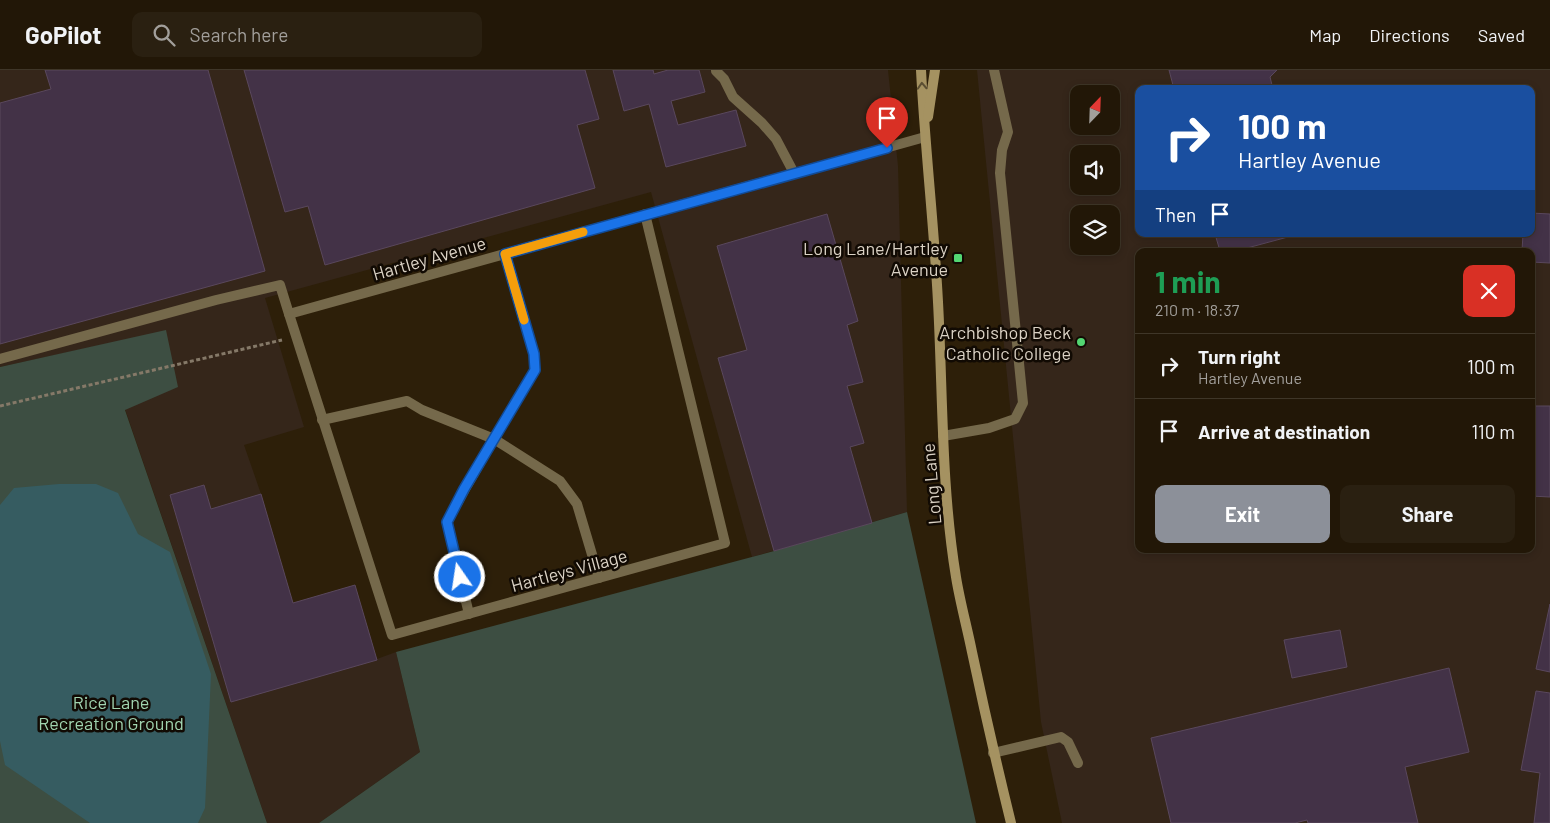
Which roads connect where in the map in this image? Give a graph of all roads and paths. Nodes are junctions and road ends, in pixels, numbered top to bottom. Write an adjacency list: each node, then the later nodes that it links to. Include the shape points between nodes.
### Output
1 (921, 70): 5 (main road, Long Lane, one-way to 1)
2 (935, 70): 5 (main road, Long Lane)
3 (994, 70): 14 (street, via 1008,132 1000,173 1023,403 1015,418 989,428)
4 (716, 71): 6 (street, via 733,96 776,139)
5 (925, 138): 6 (street, Hartley Avenue); 14 (main road, Long Lane, via 938,302)
6 (794, 173): 7 (street, Hartley Avenue)
7 (645, 214): 8 (street, Hartley Avenue); 16 (street, Hartleys Village, via 726,543)
8 (505, 254): 9 (street, Hartley Avenue); 15 (street, via 534,354 535,370)
9 (289, 314): 10 (street, Hartleys Village); 11 (street, Hartleys Village, via 280,285)
10 (295, 337): 12 (path); 13 (street, Hartleys Village)
11 (0, 359)
12 (0, 406)
13 (322, 420): 15 (street, via 407,400 422,410); 17 (street, Hartleys Village, via 392,636)
14 (943, 436): 18 (main road, Long Lane, via 956,576)
15 (494, 439): 16 (street, via 560,481 577,504); 17 (street, via 447,522)
16 (599, 578): 17 (street, Hartleys Village)
17 (469, 614)
18 (994, 753): 19 (street, via 1061,737 1068,742); 20 (main road, Long Lane)
19 (1078, 763)
20 (1012, 823)

